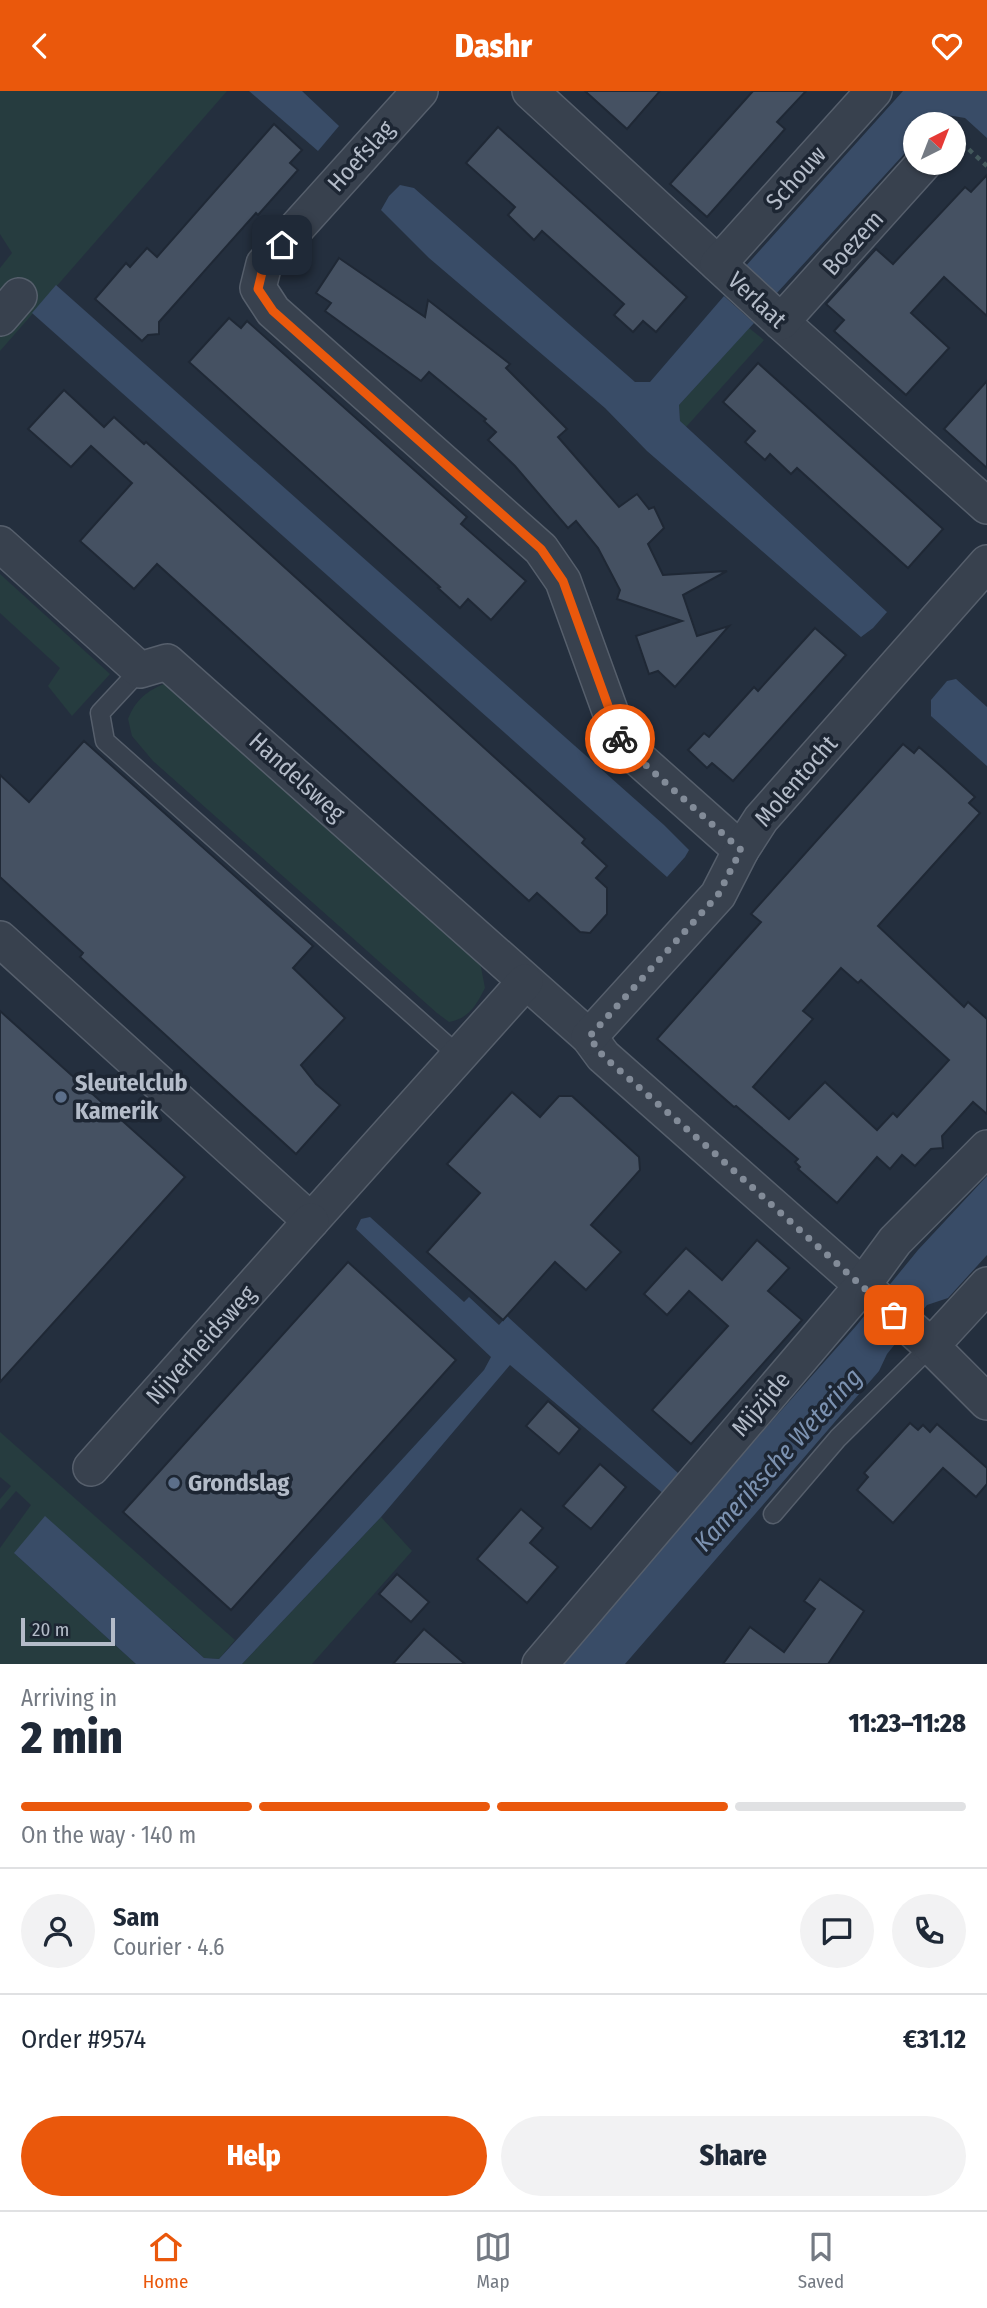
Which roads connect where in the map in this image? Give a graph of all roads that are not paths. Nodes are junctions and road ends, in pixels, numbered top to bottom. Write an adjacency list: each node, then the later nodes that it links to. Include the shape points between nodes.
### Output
1 (420, 91): 11 (street, Hoefslag, via 264,264 258,289 273,311 541,549 563,581 622,744)
2 (530, 91): 5 (street, Verlaat)
3 (874, 91): 5 (street, Schouw)
4 (913, 175): 6 (street, Boezem)
5 (718, 264): 6 (street, Verlaat)
6 (781, 322): 7 (street, Verlaat)
7 (987, 506)
8 (0, 544): 10 (street)
9 (987, 563): 11 (street, Molentocht, via 761,820)
10 (140, 670): 13 (street, Handelsweg, via 167,662); 15 (lane, via 100,713 104,741)
11 (741, 850): 14 (street, Molentocht, via 718,895)
12 (0, 939): 17 (street)
13 (526, 982): 14 (street, Handelsweg); 15 (street, Nijverheidsweg)
14 (589, 1037): 19 (street, via 603,1056)
15 (459, 1056): 17 (street, Nijverheidsweg)
16 (987, 1148): 19 (street, Mijzijde, via 895,1241)
17 (311, 1221): 22 (street, Nijverheidsweg)
18 (987, 1285): 20 (street)
19 (868, 1293): 20 (street); 24 (street, Mijzijde)
20 (921, 1339): 21 (street); 23 (lane)
21 (987, 1402)
22 (91, 1468)
23 (773, 1514)
24 (540, 1664)

